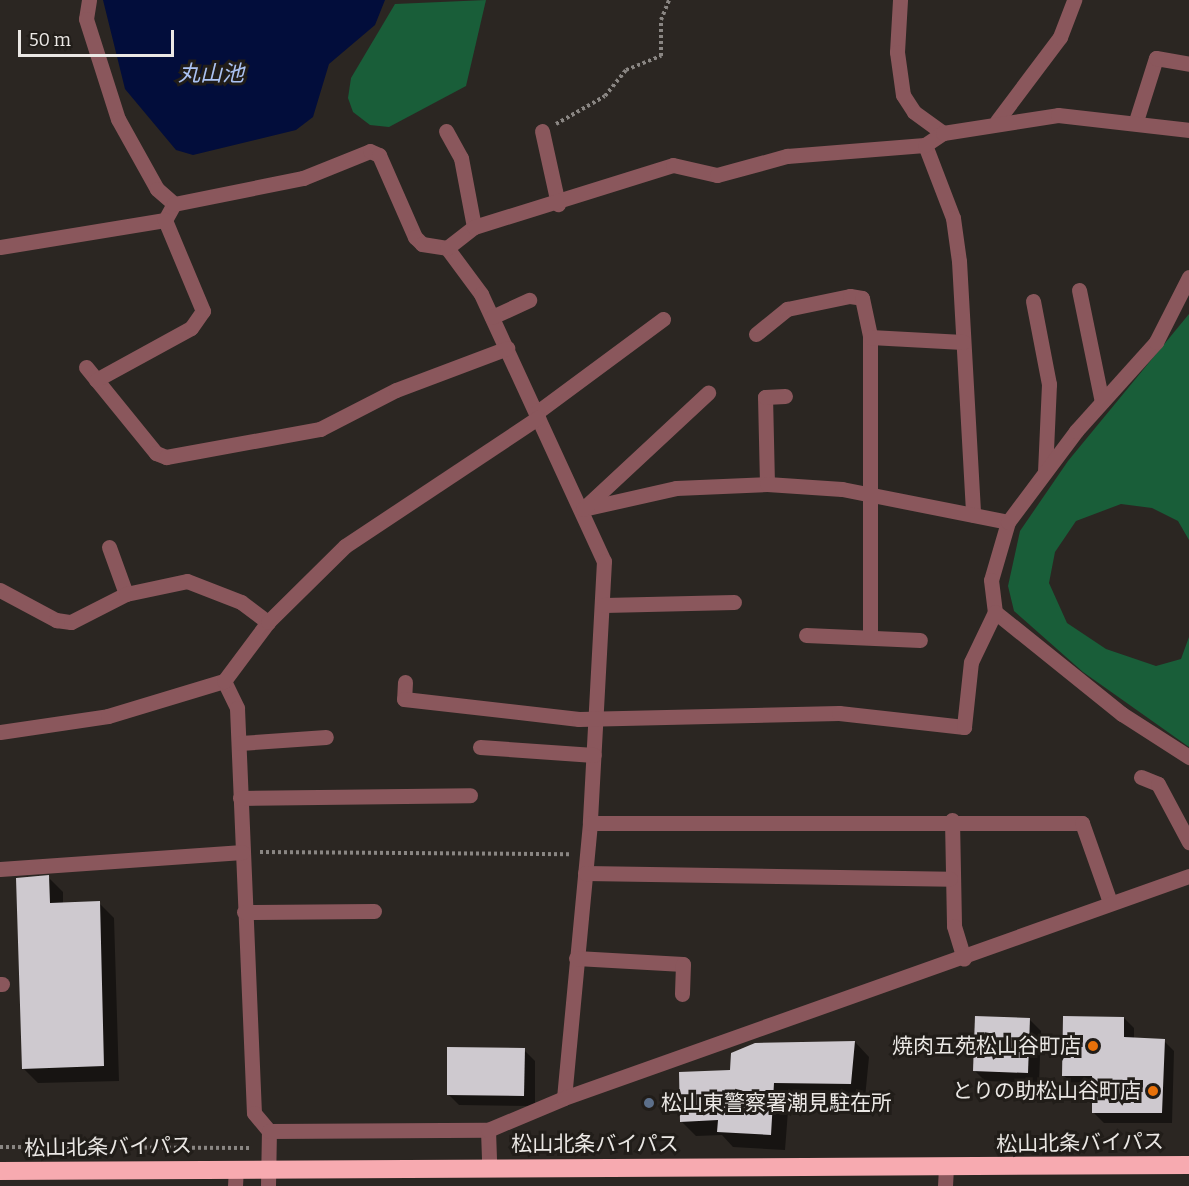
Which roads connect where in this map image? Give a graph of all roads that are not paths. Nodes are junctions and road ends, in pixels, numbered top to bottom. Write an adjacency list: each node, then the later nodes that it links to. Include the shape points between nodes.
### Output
1 (89, 0): 12 (street, via 86,18 118,119 157,189)
2 (900, 0): 10 (street, via 897,73 903,95 914,112)
3 (1074, 0): 5 (street, via 1060,37)
4 (1189, 64): 6 (street, via 1156,58)
5 (997, 121): 6 (street, via 1021,123 1058,115); 10 (street)
6 (1136, 121): 7 (street)
7 (1189, 130)
8 (446, 131): 15 (street, via 460,158)
9 (542, 131): 13 (street)
10 (943, 132): 11 (street)
11 (925, 145): 13 (street, via 787,156 717,175 673,165 634,173); 26 (street, via 952,218)
12 (174, 204): 14 (street); 17 (street, via 303,178 370,151 379,154 415,237 422,244)
13 (558, 204): 15 (street)
14 (165, 220): 16 (street); 29 (street, via 203,311 191,328)
15 (474, 227): 17 (street)
16 (0, 247)
17 (447, 248): 22 (street)
18 (1189, 277): 32 (street, via 1156,342)
19 (1079, 290): 32 (street)
20 (529, 300): 22 (street)
21 (1033, 302): 34 (street, via 1049,384)
22 (492, 317): 27 (street)
23 (663, 319): 33 (street)
24 (756, 334): 25 (street, via 788,309 850,296 862,298)
25 (870, 337): 26 (street); 36 (street)
26 (963, 342): 38 (street)
27 (507, 348): 29 (street, via 396,390 320,429 166,457 156,453); 33 (street)
28 (86, 367): 29 (street)
29 (96, 380)
30 (708, 393): 37 (street)
31 (785, 396): 35 (street, via 765,397)
32 (1102, 402): 34 (street)
33 (537, 415): 37 (street); 46 (street, via 345,546)
34 (1045, 472): 39 (street)
35 (767, 484): 36 (street); 37 (street, via 676,488)
36 (872, 496): 38 (street); 48 (street)
37 (583, 508): 44 (street, via 604,561)
38 (973, 515): 39 (street)
39 (1008, 522): 45 (street, via 991,580)
40 (109, 548): 42 (street)
41 (0, 590): 42 (street, via 56,620 71,622)
42 (126, 594): 46 (street, via 187,581 241,602)
43 (734, 602): 44 (street)
44 (604, 605): 52 (street)
45 (995, 612): 52 (street, via 970,662 964,728 839,713); 58 (street, via 1122,714)
46 (268, 622): 50 (street)
47 (806, 636): 48 (street)
48 (870, 637): 49 (street)
49 (920, 640)
50 (224, 681): 53 (street, via 108,716); 55 (street, via 237,708)
51 (405, 682): 52 (street, via 404,699 482,700)
52 (596, 718): 57 (street)
53 (0, 732)
54 (326, 737): 55 (street)
55 (240, 744): 61 (street)
56 (480, 747): 57 (street)
57 (594, 755): 63 (street)
58 (1189, 757)
59 (1141, 777): 64 (street, via 1158,784)
60 (470, 795): 61 (street)
61 (240, 798): 65 (street)
62 (952, 820): 63 (street); 69 (street); 70 (street, via 1082,823)
63 (590, 824): 67 (street)
64 (1189, 842)
65 (242, 852): 66 (street); 72 (street)
66 (0, 869)
67 (585, 873): 69 (street); 73 (street)
68 (1189, 876): 70 (street)
69 (950, 879): 74 (street, via 954,926)
70 (1110, 902): 74 (street)
71 (374, 911): 72 (street)
72 (244, 912): 78 (street, via 254,1113)
73 (576, 958): 75 (street, via 683,964); 76 (street)
74 (964, 958): 76 (street)
75 (682, 994)
76 (564, 1098): 77 (street)
77 (488, 1130): 78 (street); 81 (street)
78 (269, 1131): 80 (street)
79 (1189, 1165): 82 (highway, 松山北条バイパス)
80 (268, 1167): 81 (highway, 松山北条バイパス); 84 (highway, 松山北条バイパス); 85 (street)
81 (489, 1167): 82 (highway, 松山北条バイパス)
82 (946, 1167): 86 (street)
83 (0, 1171): 84 (highway, 松山北条バイパス)
84 (236, 1177)
85 (268, 1186)
86 (945, 1186)

